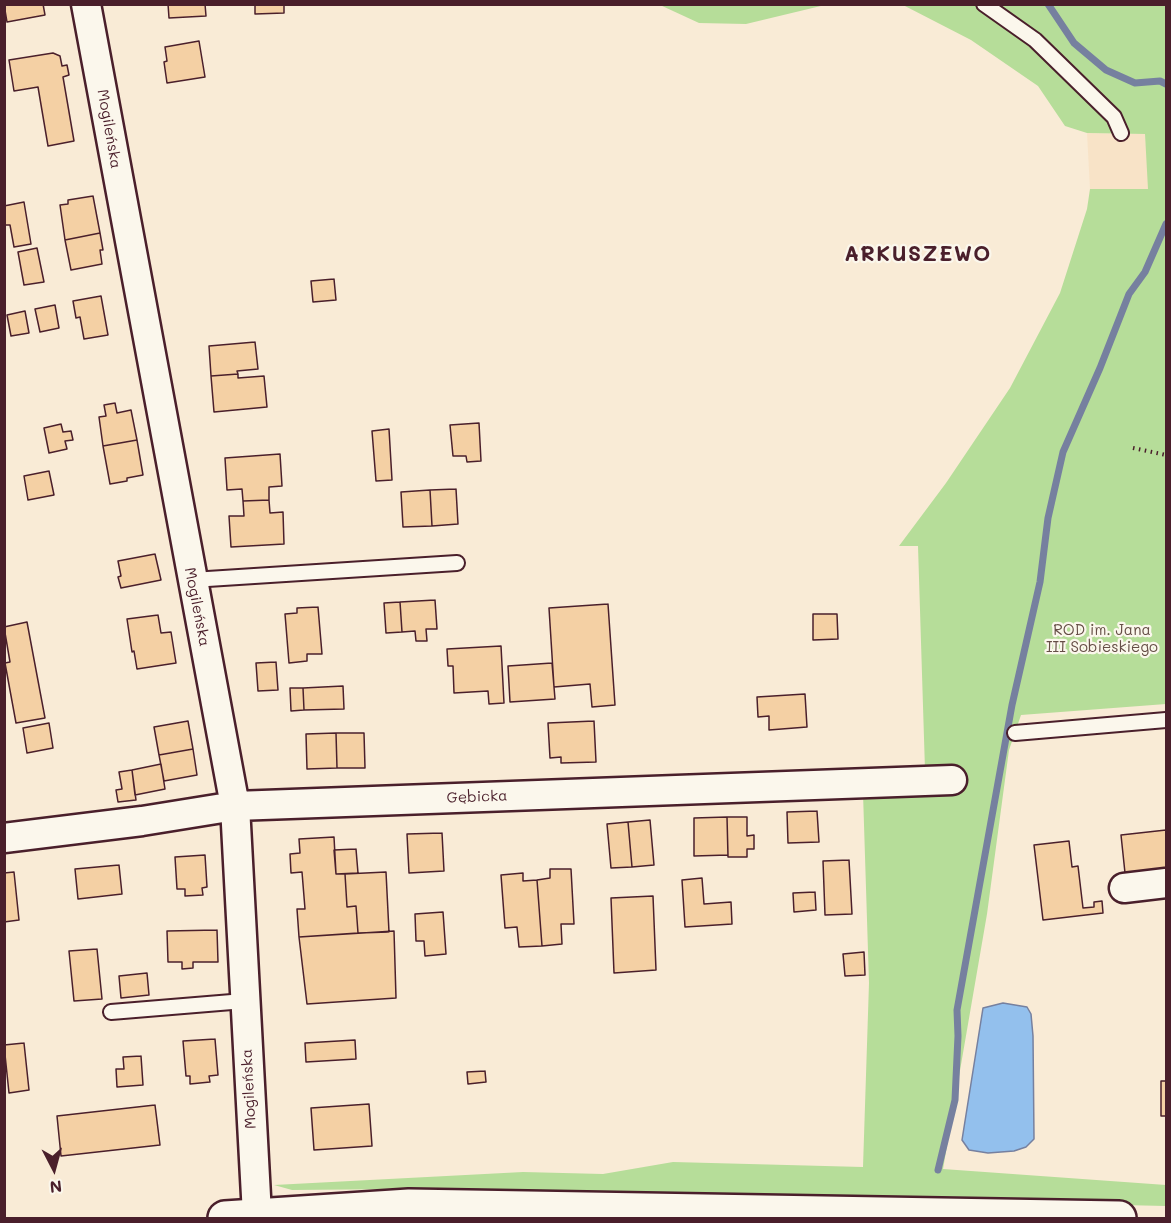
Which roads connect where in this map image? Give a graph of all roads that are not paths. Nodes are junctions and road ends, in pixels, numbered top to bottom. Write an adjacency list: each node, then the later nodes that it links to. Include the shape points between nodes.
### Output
1 (86, 4): 5 (street, Mogileńska)
2 (984, 4): 3 (lane, via 1035,40 1114,117)
3 (1121, 133)
4 (458, 563): 5 (lane)
5 (192, 580): 9 (street, Mogileńska)
6 (1167, 720): 7 (lane)
7 (1015, 733)
8 (952, 780): 9 (street, Gębicka)
9 (235, 806): 10 (street, Gębicka); 13 (street, Mogileńska)
10 (4, 838)
11 (1167, 883): 12 (street)
12 (1124, 888)
13 (244, 1000): 14 (lane); 15 (street, Mogileńska)
14 (111, 1012)
15 (241, 1217): 16 (street, via 410,1206)
16 (1094, 1218): 17 (street)
17 (1119, 1218)

